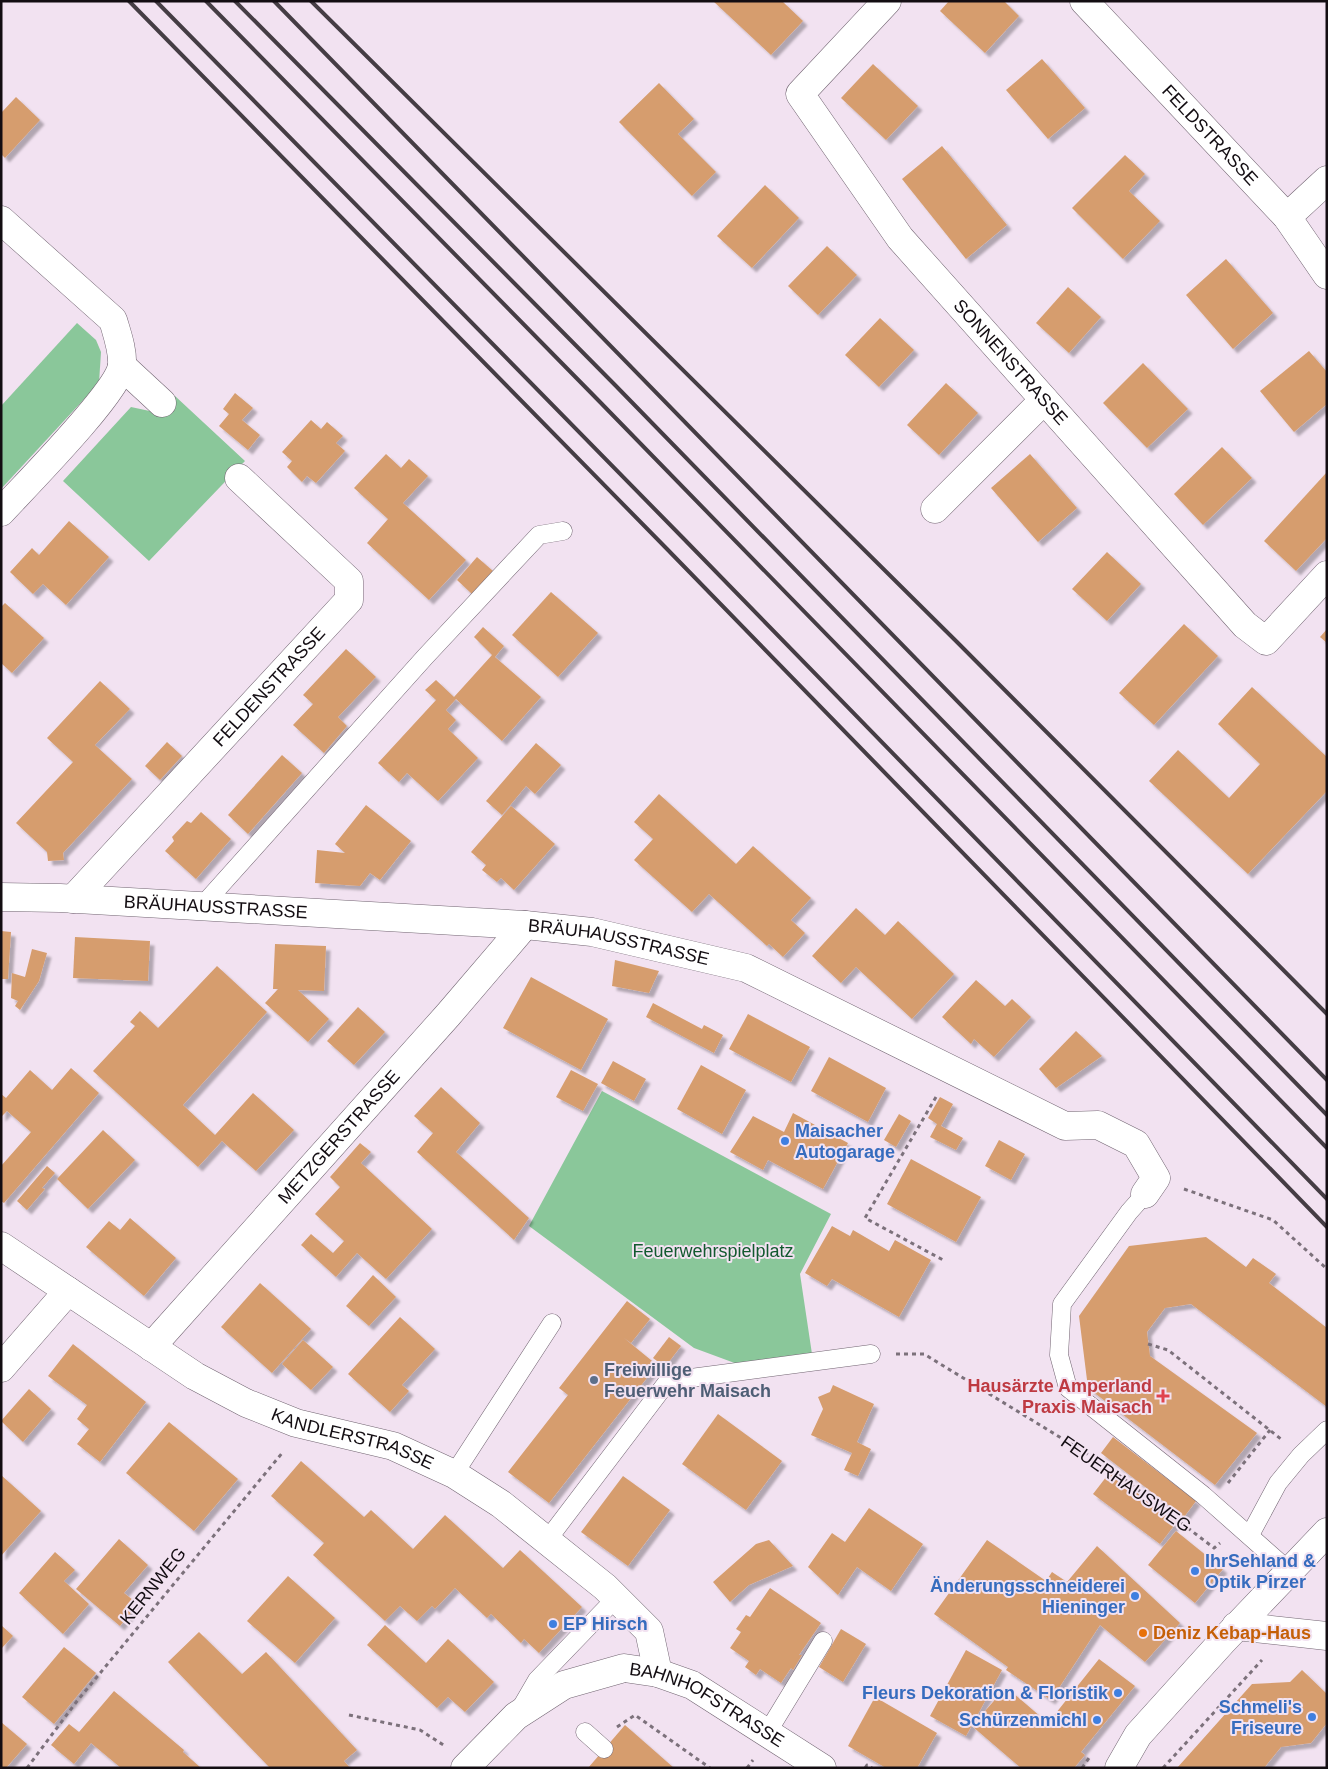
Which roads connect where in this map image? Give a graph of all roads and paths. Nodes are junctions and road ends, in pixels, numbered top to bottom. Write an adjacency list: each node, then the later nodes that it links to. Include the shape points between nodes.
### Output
1 (887, 1): 8 (street, SONNENSTRASSE, via 800,94 900,238)
2 (1084, 1): 4 (street, FELDSTRASSE)
3 (1327, 180): 4 (street)
4 (1287, 217): 6 (street, FELDSTRASSE)
5 (1, 220): 7 (street, via 113,320 120,342)
6 (1327, 275)
7 (122, 366): 9 (street); 12 (street, via 109,393)
8 (1044, 400): 11 (street); 14 (street, SONNENSTRASSE, via 1245,625 1266,641)
9 (162, 403)
10 (239, 478): 16 (street, FELDENSTRASSE, via 349,581 349,600)
11 (935, 508)
12 (1, 512)
13 (563, 531): 17 (lane, via 539,535)
14 (1327, 575)
15 (1, 897): 16 (street, BRÄUHAUSSTRASSE)
16 (73, 899): 17 (street, BRÄUHAUSSTRASSE)
17 (202, 906): 18 (street, BRÄUHAUSSTRASSE)
18 (525, 925): 19 (street, BRÄUHAUSSTRASSE, via 592,932 746,968); 27 (street, METZGERSTRASSE)
19 (952, 1071): 20 (street, BRÄUHAUSSTRASSE, via 1065,1126 1098,1125 1136,1144); 22 (path, via 865,1218)
20 (1151, 1186): 23 (path, via 1273,1220); 37 (lane, via 1128,1212 1062,1304 1059,1355 1068,1388)
21 (1, 1246): 24 (street, KANDLERSTRASSE)
22 (945, 1261)
23 (1327, 1270)
24 (68, 1291): 27 (street, KANDLERSTRASSE); 29 (street)
25 (552, 1323): 34 (lane)
26 (1148, 1344): 31 (path, via 1168,1350)
27 (151, 1347): 30 (street, KANDLERSTRASSE, via 195,1376 246,1403)
28 (871, 1354): 38 (lane, via 668,1380); 39 (path, FEUERHAUSWEG, via 924,1354 1106,1466 1214,1548 1221,1542)
29 (1, 1368)
30 (304, 1425): 34 (street, KANDLERSTRASSE, via 393,1446); 54 (path, KERNWEG, via 77,1701)
31 (1270, 1430): 33 (path); 35 (path)
32 (1327, 1430): 33 (lane)
33 (1301, 1455): 37 (lane, via 1278,1483)
34 (454, 1474): 38 (street, KANDLERSTRASSE)
35 (1227, 1484)
36 (1327, 1532): 40 (street)
37 (1250, 1535): 40 (lane)
38 (548, 1539): 41 (street, KANDLERSTRASSE)
39 (1227, 1548)
40 (1289, 1571): 42 (street)
41 (616, 1598): 46 (street, KANDLERSTRASSE, via 649,1630); 48 (lane, via 537,1680)
42 (1236, 1626): 43 (street); 60 (street, via 1138,1735)
43 (1268, 1628): 44 (street); 61 (path, via 1263,1658)
44 (1327, 1636)
45 (823, 1642): 50 (lane)
46 (658, 1673): 48 (street, BAHNHOFSTRASSE, via 624,1668 564,1685); 50 (street, BAHNHOFSTRASSE, via 692,1686)
47 (349, 1715): 53 (path, via 420,1730)
48 (516, 1716): 53 (street, BAHNHOFSTRASSE)
49 (585, 1732): 51 (lane)
50 (766, 1732): 57 (street, BAHNHOFSTRASSE)
51 (602, 1747): 55 (path, via 621,1722 635,1715)
52 (752, 1762): 56 (path)
53 (467, 1765)
54 (27, 1768)
55 (710, 1768)
56 (748, 1768)
57 (822, 1768)
58 (865, 1768): 59 (path, via 867,1765)
59 (872, 1768)
60 (1119, 1768)
61 (1163, 1768)

